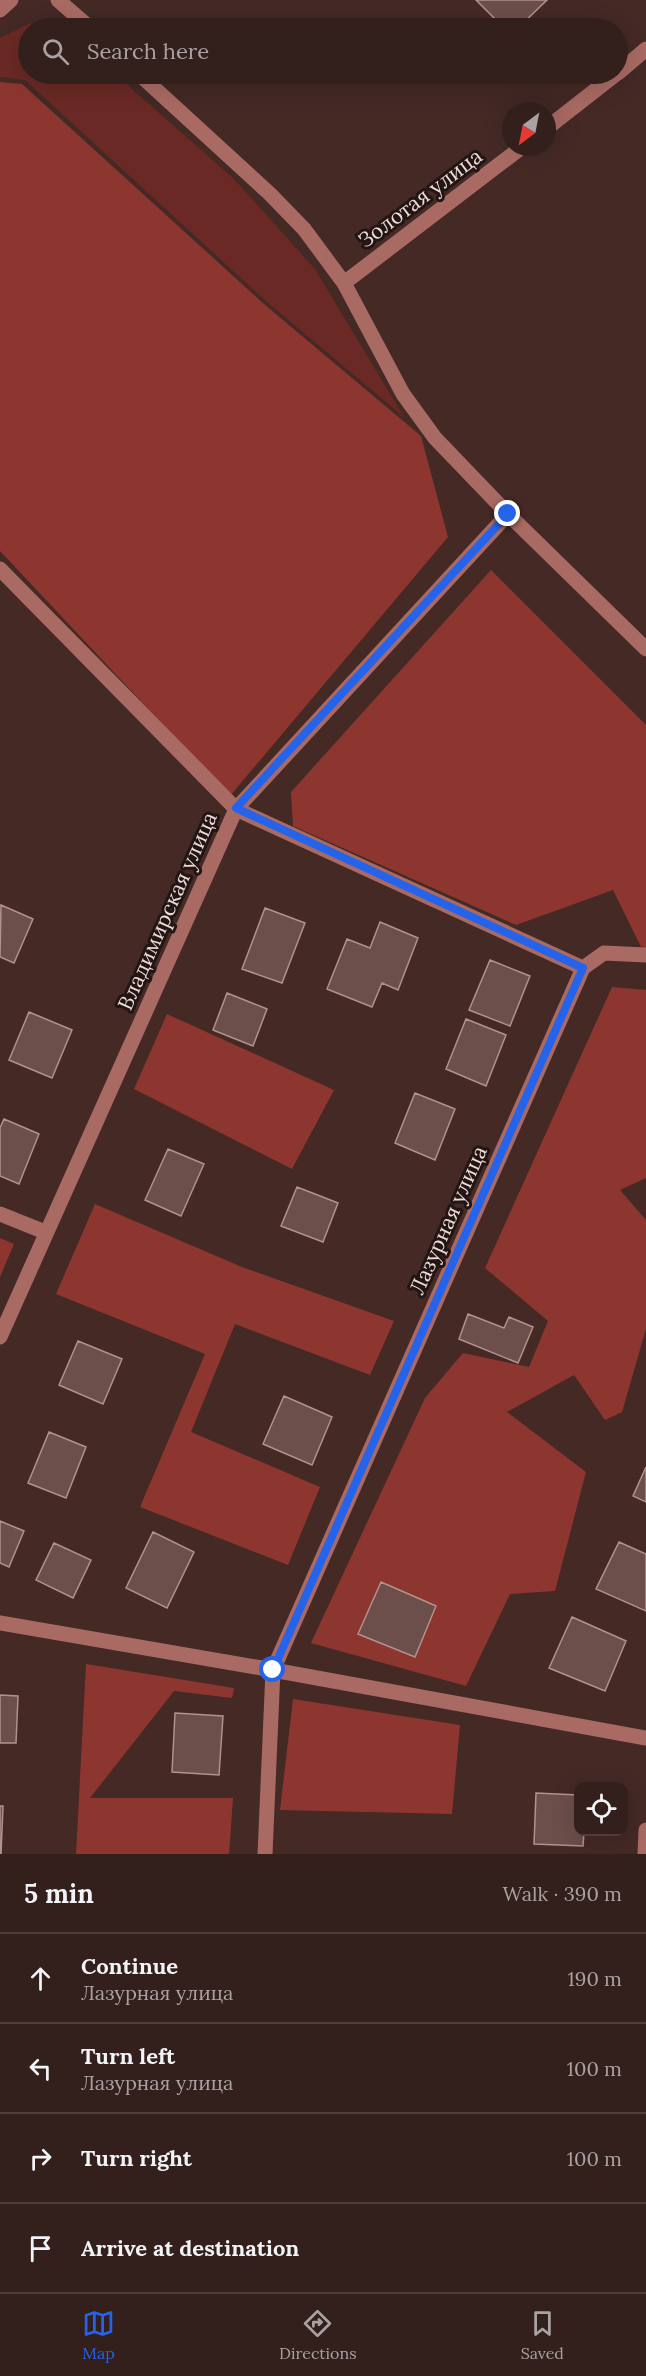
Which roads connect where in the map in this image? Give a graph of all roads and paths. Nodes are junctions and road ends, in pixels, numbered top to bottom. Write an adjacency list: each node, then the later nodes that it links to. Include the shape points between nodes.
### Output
1 (11, 0): 3 (street)
2 (58, 0): 4 (street)
3 (0, 10)
4 (79, 18)
5 (646, 49): 6 (street)
6 (628, 64)
7 (150, 84): 11 (street, via 270,194 304,229)
8 (603, 84): 9 (street)
9 (556, 121)
10 (510, 156): 11 (street, Золотая улица)
11 (344, 283): 12 (street, via 403,394 435,438)
12 (508, 514): 14 (street); 15 (street)
13 (0, 568): 15 (street, Владимирская улица)
14 (646, 649)
15 (236, 808): 17 (street); 19 (street, Владимирская улица)
16 (646, 955): 17 (street, via 604,953)
17 (583, 968): 22 (street, Лазурная улица)
18 (0, 1214): 19 (street)
19 (45, 1232): 20 (street, Владимирская улица)
20 (0, 1337)
21 (0, 1623): 22 (street)
22 (273, 1670): 23 (street); 25 (street, Лазурная улица)
23 (646, 1738)
24 (646, 1830): 26 (street)
25 (265, 1854)
26 (645, 1854)

